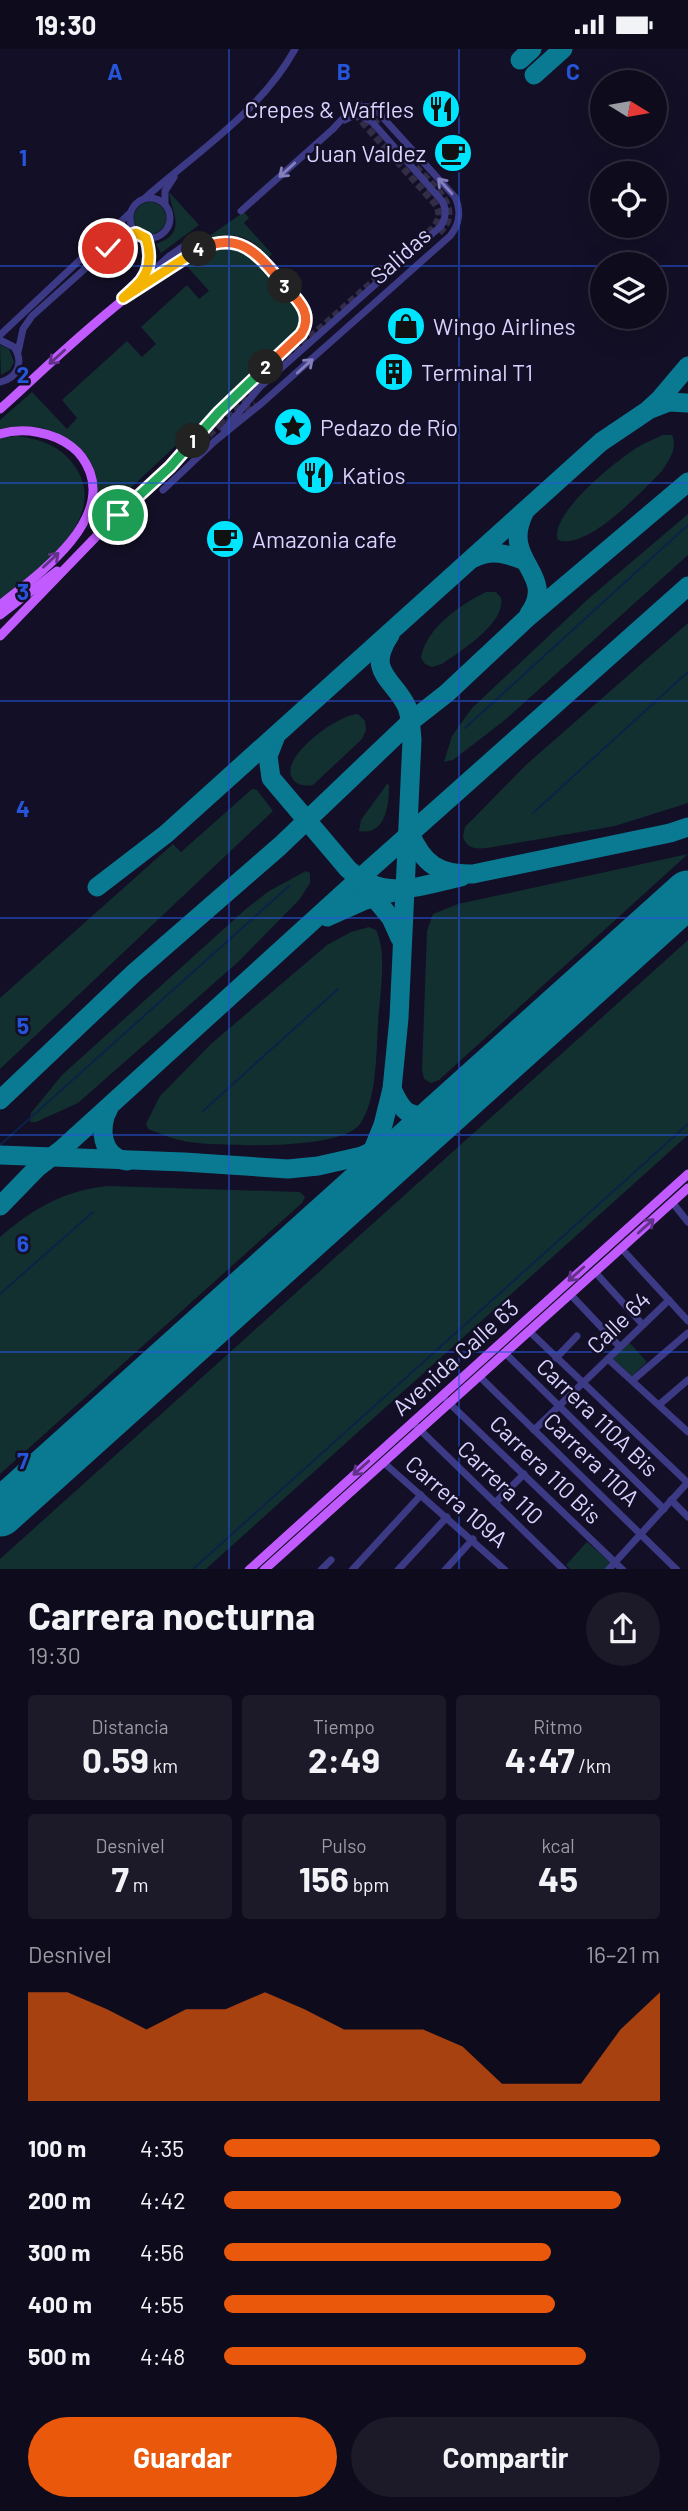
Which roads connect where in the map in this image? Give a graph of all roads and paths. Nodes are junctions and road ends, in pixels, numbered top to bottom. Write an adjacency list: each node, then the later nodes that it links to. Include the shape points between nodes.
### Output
1 (295, 49): 3 (street, via 264,93)
2 (333, 129): 6 (street, Salidas, one-way to 6); 18 (street, Salidas, bridge, via 354,116 370,121 442,201 445,219 260,387); 18 (street, Salidas, one-way to 2, bridge, via 457,226 455,197 376,110 356,108)
3 (178, 171): 4 (street); 5 (street, via 167,186)
4 (145, 198): 5 (street); 7 (street)
5 (165, 204): 9 (street, via 168,228 158,237)
6 (241, 211)
7 (130, 213): 8 (street); 13 (street)
8 (136, 233): 9 (street); 14 (street, via 115,242 32,316 23,328)
9 (146, 238): 11 (street, via 150,256)
10 (187, 244): 11 (street)
11 (144, 279): 12 (street)
12 (123, 298): 16 (main road, one-way to 16); 20 (main road, via 199,249 233,242 250,249 271,270 304,309 306,324 170,467)
13 (0, 337): 14 (street)
14 (18, 352): 15 (street, via 16,373)
15 (2, 382)
16 (0, 409)
17 (0, 434): 21 (main road, one-way to 17, via 72,541 88,518 94,494 84,459 70,446 41,433)
18 (215, 441): 19 (street, Salidas)
19 (163, 490)
20 (78, 555): 22 (main road); 23 (main road)
21 (0, 605)
22 (0, 615)
23 (0, 636)
24 (688, 1174): 45 (main road, Avenida Calle 63, one-way to 45)
25 (688, 1188): 26 (main road, Avenida Calle 63)
26 (672, 1202): 27 (street); 28 (main road, Avenida Calle 63, one-way to 26)
27 (688, 1223)
28 (621, 1248): 29 (main road, Avenida Calle 63); 31 (street)
29 (595, 1272): 30 (main road, Avenida Calle 63); 33 (street)
30 (570, 1294): 34 (main road, Avenida Calle 63); 37 (street)
31 (669, 1300): 32 (street); 33 (street, Calle 64)
32 (688, 1321)
33 (643, 1325): 37 (street, Calle 64)
34 (529, 1331): 38 (main road, Avenida Calle 63); 39 (street)
35 (688, 1333): 42 (street)
36 (577, 1336): 39 (street)
37 (620, 1347): 40 (street, Calle 64)
38 (505, 1353): 41 (main road, Avenida Calle 63); 48 (street, Carrera 110A Bis)
39 (556, 1358): 44 (street)
40 (608, 1359): 42 (street); 44 (street, Calle 64)
41 (479, 1376): 46 (main road, Avenida Calle 63); 51 (street, Carrera 110A)
42 (633, 1380): 47 (street)
43 (688, 1380): 47 (street)
44 (584, 1382): 48 (street, Calle 64); 55 (street)
45 (442, 1395): 46 (street, Carrera 110 Bis); 49 (main road, Avenida Calle 63)
46 (449, 1403): 50 (main road, Avenida Calle 63); 54 (street, Carrera 110 Bis)
47 (660, 1404): 52 (street)
48 (559, 1406): 51 (street, Calle 64); 59 (street, Carrera 110A Bis)
49 (412, 1422): 50 (street, Carrera 110); 67 (main road, Avenida Calle 63, one-way to 67)
50 (419, 1430): 53 (main road, Avenida Calle 63); 58 (street, Carrera 110)
51 (534, 1430): 62 (street, Carrera 110A)
52 (688, 1432)
53 (383, 1462): 56 (street, Carrera 109A); 68 (main road, Avenida Calle 63)
54 (524, 1474): 58 (street); 65 (street, Carrera 110 Bis)
55 (688, 1483): 57 (street)
56 (421, 1495): 60 (street, Carrera 109A); 70 (street)
57 (671, 1500): 59 (street); 61 (street)
58 (495, 1503): 73 (street, Carrera 110)
59 (664, 1509): 62 (street)
60 (447, 1517): 63 (street, Carrera 109A); 71 (street)
61 (688, 1517)
62 (640, 1534): 65 (street); 76 (street, Carrera 110A)
63 (473, 1539): 66 (street, Carrera 109A); 72 (street)
64 (331, 1560): 69 (street)
65 (615, 1561): 74 (street); 75 (street, Carrera 110 Bis)
66 (499, 1567)
67 (250, 1569)
68 (265, 1569)
69 (322, 1569)
70 (353, 1569)
71 (399, 1569)
72 (446, 1569)
73 (563, 1569)
74 (608, 1569)
75 (622, 1569)
76 (676, 1569)

